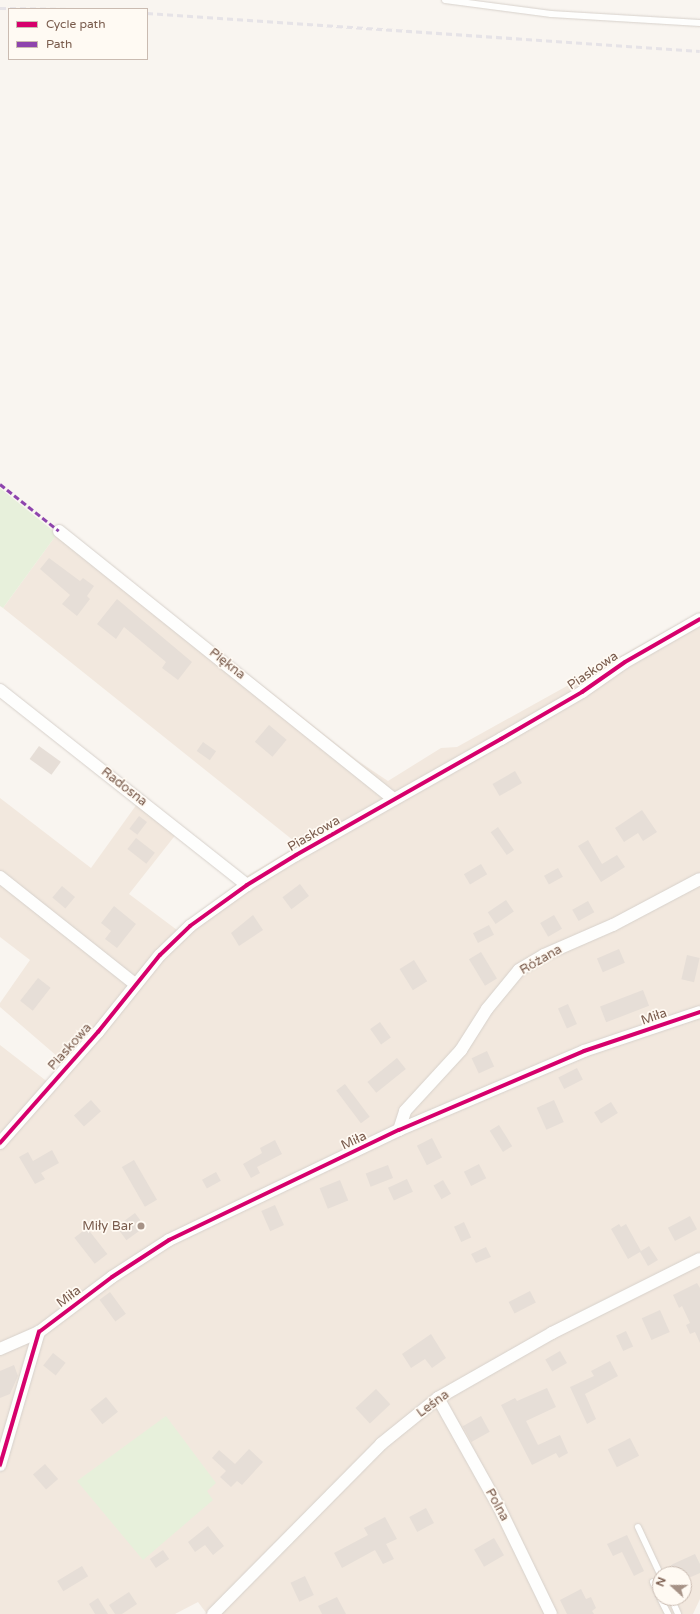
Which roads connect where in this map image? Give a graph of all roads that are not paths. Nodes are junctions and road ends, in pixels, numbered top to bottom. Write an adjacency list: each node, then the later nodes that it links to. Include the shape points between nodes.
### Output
1 (446, 0): 2 (lane, via 551,14)
2 (700, 23)
3 (59, 531): 6 (street, Piękna)
4 (700, 619): 6 (street, Piaskowa, via 625,662 575,696)
5 (0, 690): 9 (street, Radosna)
6 (394, 799): 9 (street, Piaskowa)
7 (0, 877): 10 (street)
8 (700, 880): 12 (street, Różana, via 613,925 544,955 519,970 487,1009 461,1050 405,1111)
9 (247, 885): 10 (street, Piaskowa, via 190,926)
10 (135, 984): 13 (street, Piaskowa, via 98,1032)
11 (700, 1012): 12 (street, Miła, via 584,1052)
12 (399, 1130): 15 (street, Miła, via 169,1240 112,1277)
13 (0, 1143)
14 (700, 1259): 17 (street, Leśna, via 552,1333)
15 (39, 1332): 16 (street, Miła); 18 (street)
16 (0, 1348)
17 (438, 1398): 21 (street, Leśna, via 381,1444); 22 (street, Polna, via 499,1507)
18 (0, 1465)
19 (638, 1527): 20 (lane)
20 (656, 1566)
21 (213, 1614)
22 (551, 1614)

